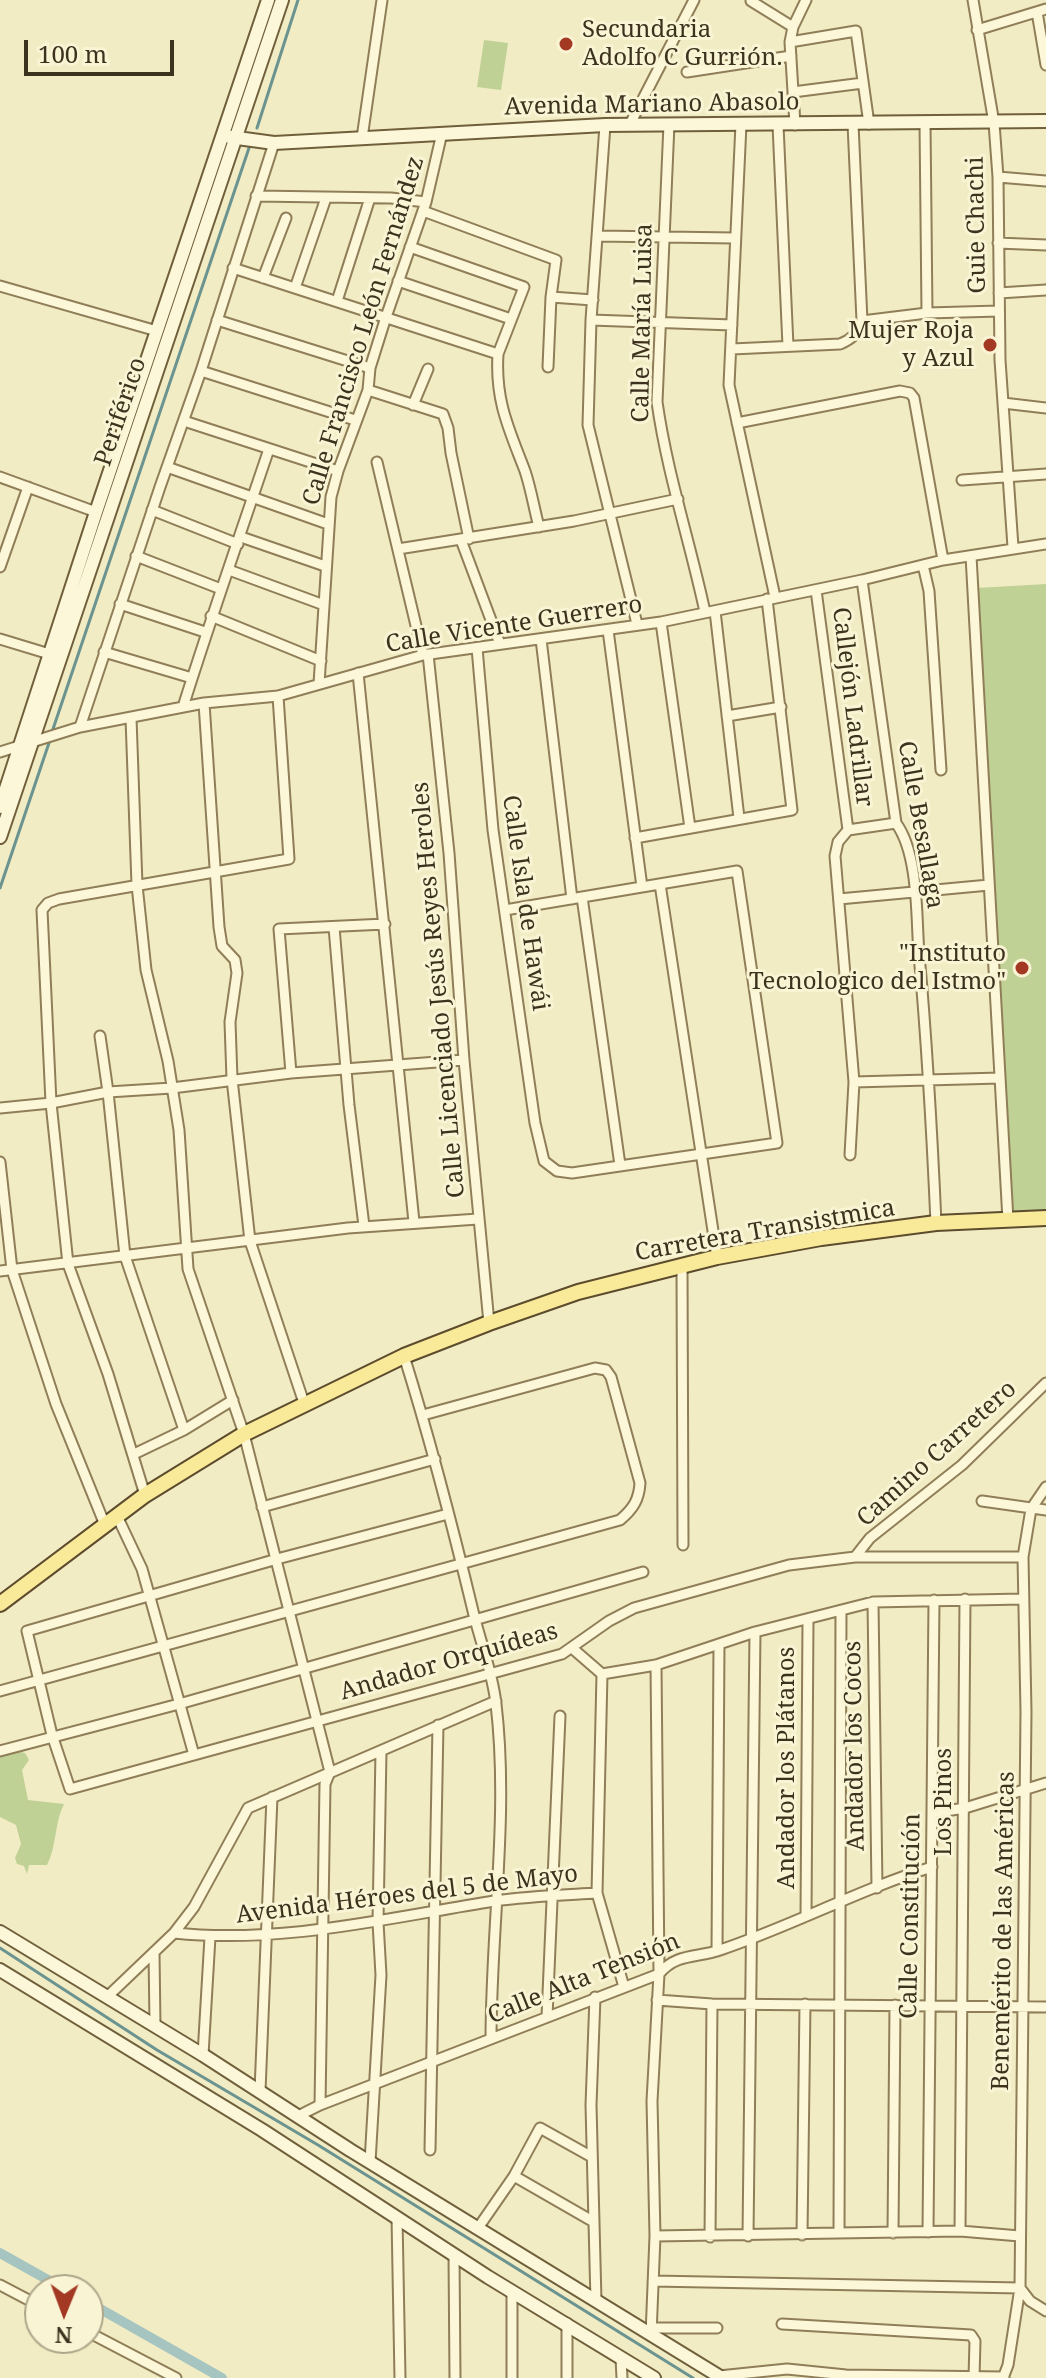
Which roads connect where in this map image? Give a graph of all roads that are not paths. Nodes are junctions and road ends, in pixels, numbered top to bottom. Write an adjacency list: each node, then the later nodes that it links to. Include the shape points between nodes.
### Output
1 (268, 0): 29 (street, Periférico)
2 (282, 0): 29 (street, Periférico)
3 (382, 0): 30 (street)
4 (694, 0): 20 (street)
5 (806, 0): 9 (street)
6 (973, 0): 10 (street, Guie Chachi)
7 (751, 1): 9 (street)
8 (1042, 10): 10 (street); 13 (street)
9 (793, 27): 11 (street)
10 (977, 30): 19 (street, Guie Chachi)
11 (790, 42): 12 (street); 15 (street, via 856,31)
12 (791, 56): 14 (street); 16 (street)
13 (1046, 65)
14 (687, 72)
15 (863, 83): 16 (street); 24 (street)
16 (793, 92): 27 (street)
17 (1046, 121): 19 (street, Avenida Mariano Abasolo)
18 (925, 123): 19 (street, Avenida Mariano Abasolo); 24 (street, Avenida Mariano Abasolo); 56 (street)
19 (994, 123): 32 (street, Guie Chachi)
20 (630, 124): 21 (street, Avenida Mariano Abasolo); 25 (street, Avenida Mariano Abasolo)
21 (669, 124): 22 (street, Avenida Mariano Abasolo); 40 (street, Calle María Luisa)
22 (741, 124): 26 (street, Avenida Mariano Abasolo); 41 (street)
23 (853, 124): 24 (street, Avenida Mariano Abasolo); 27 (street, Avenida Mariano Abasolo); 62 (street)
24 (869, 124)
25 (605, 125): 28 (street, Avenida Mariano Abasolo); 39 (street)
26 (778, 125): 27 (street, Avenida Mariano Abasolo); 65 (street)
27 (795, 125)
28 (442, 133): 30 (street, Avenida Mariano Abasolo); 37 (street, Calle Francisco León Fernández)
29 (234, 137): 31 (street, Avenida Mariano Abasolo); 64 (street, Periférico); 124 (street, Periférico)
30 (362, 138): 31 (street, Avenida Mariano Abasolo)
31 (274, 143): 34 (street)
32 (998, 177): 33 (street); 42 (street, Guie Chachi)
33 (1046, 181)
34 (256, 196): 35 (street); 45 (street)
35 (326, 198): 36 (street); 49 (street)
36 (370, 198): 37 (street); 54 (street)
37 (424, 207): 44 (street, Calle Francisco León Fernández); 52 (street, via 556,260)
38 (286, 218): 46 (street)
39 (598, 236): 40 (street); 53 (street)
40 (663, 238): 41 (street); 61 (street, Calle María Luisa)
41 (734, 238): 63 (street)
42 (998, 243): 43 (street); 51 (street, Guie Chachi)
43 (1046, 245)
44 (410, 247): 47 (street, Calle Francisco León Fernández); 58 (street, via 524,287)
45 (233, 268): 46 (street); 59 (street)
46 (263, 278): 49 (street)
47 (398, 281): 57 (street, Calle Francisco León Fernández); 58 (street)
48 (0, 286): 64 (street)
49 (295, 288): 54 (street)
50 (1046, 290): 51 (street)
51 (999, 293): 55 (street, Guie Chachi)
52 (551, 297): 53 (street); 68 (street)
53 (593, 300): 60 (street)
54 (337, 301): 57 (street)
55 (999, 311): 56 (street); 73 (street, Guie Chachi)
56 (927, 313): 62 (street)
57 (386, 317): 67 (street); 69 (street, Calle Francisco León Fernández)
58 (511, 319): 67 (street)
59 (217, 320): 69 (street); 71 (street)
60 (591, 320): 61 (street); 92 (street, via 588,425)
61 (661, 321): 63 (street); 89 (street, Calle María Luisa, via 657,402)
62 (862, 321): 65 (street, via 852,339 840,344)
63 (732, 325): 66 (street)
64 (157, 331): 91 (street, Periférico)
65 (788, 346): 66 (street)
66 (732, 349): 78 (street, via 729,385)
67 (498, 354): 94 (street, via 501,405)
68 (548, 367)
69 (370, 368): 72 (street, Calle Francisco León Fernández)
70 (428, 369): 74 (street)
71 (201, 371): 76 (street); 77 (street)
72 (368, 390): 74 (street); 76 (street, Calle Francisco León Fernández)
73 (1003, 403): 75 (street); 85 (street, Guie Chachi)
74 (413, 405): 95 (street, via 443,414)
75 (1046, 408)
76 (355, 420): 82 (street, Calle Francisco León Fernández)
77 (184, 421): 79 (street); 81 (street)
78 (737, 423): 102 (street, via 910,393); 110 (street)
79 (269, 449): 82 (street); 88 (street)
80 (377, 462): 99 (street, Calle Licenciado Jesús Reyes Heroles)
81 (167, 467): 88 (street); 90 (street)
82 (338, 471): 93 (street, Calle Francisco León Fernández)
83 (1046, 474): 85 (street)
84 (0, 477): 87 (street)
85 (1008, 477): 86 (street); 98 (street, Guie Chachi)
86 (962, 480)
87 (28, 487): 91 (street); 105 (street)
88 (253, 496): 93 (street); 96 (street)
89 (678, 499): 92 (street); 113 (street, Calle María Luisa)
90 (152, 510): 96 (street); 100 (street)
91 (96, 512): 124 (street, Periférico)
92 (609, 514): 94 (street); 116 (street)
93 (328, 524): 104 (street, Calle Francisco León Fernández)
94 (539, 527): 95 (street)
95 (465, 539): 99 (street); 121 (street)
96 (240, 540): 104 (street); 106 (street)
97 (1046, 544): 98 (street)
98 (1013, 547): 101 (street)
99 (398, 549): 125 (street, Calle Licenciado Jesús Reyes Heroles)
100 (136, 556): 108 (street); 111 (street)
101 (971, 556): 102 (street); 150 (street)
102 (943, 560): 103 (street)
103 (923, 565): 107 (street); 139 (street)
104 (325, 566): 112 (street, Calle Francisco León Fernández)
105 (0, 567)
106 (229, 570): 108 (street); 112 (street)
107 (862, 580): 109 (street); 142 (street, Calle Besallaga)
108 (221, 589): 114 (street)
109 (816, 590): 110 (street); 144 (street, Callejón Ladrillar)
110 (771, 598): 113 (street, Calle Vicente Guerrero); 133 (street)
111 (120, 604): 118 (street); 123 (street)
112 (324, 605): 126 (street, Calle Francisco León Fernández)
113 (710, 612): 115 (street, Calle Vicente Guerrero); 134 (street, Calle María Luisa)
114 (211, 616): 118 (street); 126 (street)
115 (661, 622): 116 (street, Calle Vicente Guerrero); 143 (street)
116 (637, 624): 117 (street, Calle Vicente Guerrero)
117 (608, 630): 120 (street, Calle Vicente Guerrero); 146 (street)
118 (205, 632): 128 (street)
119 (0, 639): 124 (street)
120 (541, 639): 121 (street, Calle Vicente Guerrero); 153 (street)
121 (500, 644): 122 (street, Calle Vicente Guerrero)
122 (477, 648): 125 (street, Calle Vicente Guerrero); 155 (street, Calle Isla de Hawái)
123 (104, 652): 128 (street); 136 (street)
124 (54, 655): 137 (street, Periférico)
125 (426, 655): 127 (street, Calle Vicente Guerrero); 159 (street, Calle Licenciado Jesús Reyes Heroles, via 449,853)
126 (321, 661): 129 (street, Calle Francisco León Fernández)
127 (358, 673): 129 (street, Calle Vicente Guerrero); 156 (street)
128 (192, 678): 132 (street)
129 (319, 684): 130 (street, Calle Vicente Guerrero)
130 (278, 696): 131 (street, Calle Vicente Guerrero); 147 (street, via 289,859)
131 (204, 703): 132 (street, Calle Vicente Guerrero); 147 (street)
132 (183, 707): 135 (street, Calle Vicente Guerrero)
133 (781, 707): 134 (street); 141 (street, via 792,810)
134 (727, 716): 141 (street, Calle María Luisa)
135 (131, 718): 136 (street, Calle Vicente Guerrero); 149 (street)
136 (80, 727): 137 (street, Calle Vicente Guerrero)
137 (26, 744): 138 (street, Calle Vicente Guerrero); 140 (street, Periférico); 145 (street, Periférico)
138 (0, 752)
139 (941, 770)
140 (0, 807)
141 (739, 818): 143 (street)
142 (896, 823): 144 (street); 152 (street, Calle Besallaga, via 910,855)
143 (690, 828): 146 (street)
144 (848, 830): 154 (street, via 835,856)
145 (0, 837)
146 (635, 838): 151 (street)
147 (216, 869): 149 (street); 164 (street, via 222,946 235,960 237,973 230,1022)
148 (660, 884): 151 (street); 171 (street); 171 (street, via 737,871 777,1143)
149 (137, 885): 167 (street, via 146,970); 169 (street, via 59,899 42,910)
150 (989, 885): 152 (street); 163 (street)
151 (642, 887): 153 (street)
152 (914, 892): 154 (street); 165 (street, Calle Besallaga)
153 (577, 898): 155 (street); 174 (street)
154 (839, 899): 166 (street)
155 (505, 910): 174 (street, Calle Isla de Hawái, via 544,1161 557,1171 572,1173)
156 (385, 924): 157 (street); 160 (street)
157 (334, 927): 161 (street); 162 (street, via 279,929)
158 (100, 1036): 168 (street)
159 (464, 1060): 160 (street); 176 (street, Calle Licenciado Jesús Reyes Heroles)
160 (399, 1064): 161 (street); 178 (street)
161 (347, 1069): 162 (street); 180 (street)
162 (291, 1073): 164 (street)
163 (1000, 1078): 165 (street); 177 (street)
164 (232, 1079): 167 (street); 181 (street)
165 (930, 1081): 166 (street); 179 (street, Calle Besallaga)
166 (854, 1082): 172 (street)
167 (172, 1088): 168 (street); 182 (street)
168 (108, 1092): 169 (street); 183 (street)
169 (51, 1103): 170 (street); 185 (street)
170 (0, 1108)
171 (700, 1154): 174 (street); 184 (street)
172 (850, 1155)
173 (0, 1162): 187 (street)
174 (620, 1165)
175 (1046, 1218): 177 (main road, Carretera Transistmica)
176 (478, 1219): 178 (street); 189 (street, Calle Licenciado Jesús Reyes Heroles)
177 (1008, 1220): 179 (main road, Carretera Transistmica)
178 (414, 1222): 180 (street)
179 (936, 1223): 184 (main road, Carretera Transistmica)
180 (364, 1226): 181 (street)
181 (250, 1241): 182 (street); 193 (street)
182 (186, 1249): 183 (street); 192 (street, via 188,1269)
183 (125, 1256): 185 (street); 195 (street)
184 (717, 1257): 186 (main road, Carretera Transistmica)
185 (68, 1264): 187 (street); 197 (street)
186 (682, 1264): 189 (main road, Carretera Transistmica); 207 (street)
187 (12, 1270): 188 (street); 206 (street, via 56,1404)
188 (0, 1271)
189 (489, 1323): 190 (main road, Carretera Transistmica)
190 (404, 1356): 193 (main road, Carretera Transistmica); 194 (street)
191 (1046, 1383): 208 (street, Camino Carretero, via 962,1465 870,1538)
192 (233, 1400): 195 (street); 196 (street)
193 (304, 1403): 196 (main road, Carretera Transistmica)
194 (423, 1415): 198 (street); 211 (street, via 595,1368 606,1370 640,1483 639,1497 620,1520)
195 (184, 1430): 197 (street)
196 (244, 1434): 200 (main road, Carretera Transistmica); 202 (street)
197 (134, 1454): 200 (street)
198 (435, 1459): 202 (street); 205 (street)
199 (1046, 1487): 203 (street, Benemérito de las Américas)
200 (145, 1495): 206 (main road, Carretera Transistmica)
201 (982, 1501): 203 (street)
202 (262, 1507): 210 (street)
203 (1031, 1509): 204 (street); 209 (street, Benemérito de las Américas)
204 (1046, 1510)
205 (448, 1514): 210 (street); 211 (street)
206 (111, 1520): 213 (street, via 142,1569); 218 (main road, Carretera Transistmica)
207 (683, 1545)
208 (855, 1557): 209 (street, Andador Orquídeas); 226 (street, Andador Orquídeas, via 789,1565 634,1608)
209 (1023, 1557): 215 (street, Benemérito de las Américas)
210 (277, 1559): 213 (street); 220 (street)
211 (462, 1563): 220 (street); 221 (street)
212 (643, 1572): 221 (street)
213 (149, 1595): 225 (street); 231 (street, via 27,1631)
214 (965, 1599): 215 (street); 216 (street); 246 (street, Los Pinos)
215 (1023, 1599): 244 (street, Benemérito de las Américas)
216 (934, 1600): 217 (street); 247 (street, Calle Constitución)
217 (873, 1602): 219 (street); 249 (street, Andador los Cocos)
218 (0, 1604)
219 (841, 1611): 222 (street); 253 (street)
220 (291, 1612): 225 (street); 228 (street)
221 (475, 1620): 228 (street); 229 (street)
222 (808, 1620): 223 (street); 255 (street, Andador los Plátanos)
223 (755, 1632): 224 (street); 262 (street)
224 (719, 1644): 227 (street); 263 (street)
225 (163, 1647): 231 (street); 234 (street)
226 (572, 1648): 229 (street, Andador Orquídeas); 230 (street)
227 (656, 1665): 230 (street); 266 (street)
228 (305, 1667): 234 (street); 236 (street)
229 (489, 1673): 233 (street); 236 (street, Andador Orquídeas)
230 (602, 1674): 250 (street)
231 (38, 1681): 232 (street); 238 (street)
232 (0, 1691)
233 (496, 1701): 237 (street); 252 (street, via 501,1760)
234 (179, 1704): 238 (street); 241 (street)
235 (560, 1716): 251 (street)
236 (319, 1721): 241 (street, Andador Orquídeas); 242 (street)
237 (438, 1725): 240 (street); 254 (street)
238 (52, 1735): 239 (street); 241 (street, Andador Orquídeas, via 70,1789)
239 (0, 1751)
240 (381, 1751): 242 (street); 256 (street)
241 (194, 1755)
242 (330, 1772): 245 (street); 257 (street, via 325,1784)
243 (1046, 1783): 244 (street)
244 (1025, 1789): 246 (street); 278 (street, Benemérito de las Américas)
245 (272, 1797): 259 (street, via 248,1808); 261 (street)
246 (965, 1808): 247 (street); 277 (street, Los Pinos)
247 (932, 1813): 248 (street, Calle Constitución)
248 (932, 1867): 249 (street, Calle Alta Tensión); 276 (street, Calle Constitución)
249 (877, 1888): 253 (street, Calle Alta Tensión)
250 (597, 1893): 251 (street, Avenida Héroes del 5 de Mayo); 267 (street)
251 (552, 1896): 252 (street, Avenida Héroes del 5 de Mayo); 280 (street)
252 (496, 1901): 254 (street, Avenida Héroes del 5 de Mayo); 282 (street)
253 (840, 1903): 255 (street, Calle Alta Tensión); 274 (street)
254 (435, 1913): 256 (street, Avenida Héroes del 5 de Mayo); 284 (street)
255 (806, 1916): 262 (street, Calle Alta Tensión)
256 (378, 1922): 257 (street, Avenida Héroes del 5 de Mayo); 285 (street, via 381,1975)
257 (321, 1930): 261 (street, Avenida Héroes del 5 de Mayo); 287 (street)
258 (0, 1932): 268 (street)
259 (174, 1933): 260 (street, Avenida Héroes del 5 de Mayo); 264 (street)
260 (210, 1937): 261 (street, Avenida Héroes del 5 de Mayo); 283 (street)
261 (264, 1937): 286 (street)
262 (753, 1937): 263 (street, Calle Alta Tensión); 272 (street)
263 (717, 1951): 266 (street, Calle Alta Tensión, via 678,1958)
264 (154, 1952): 268 (street); 281 (street)
265 (0, 1970): 293 (street)
266 (659, 1974): 267 (street, Calle Alta Tensión); 270 (street)
267 (624, 1987): 269 (street, Calle Alta Tensión)
268 (107, 1997): 281 (street)
269 (595, 1997): 280 (street, Calle Alta Tensión); 290 (street)
270 (657, 2000): 271 (street); 301 (street, via 652,2101)
271 (712, 2004): 272 (street); 304 (street)
272 (751, 2004): 273 (street); 302 (street)
273 (805, 2004): 274 (street); 300 (street)
274 (840, 2004): 275 (street); 298 (street)
275 (895, 2005): 276 (street); 299 (street)
276 (931, 2005): 277 (street); 297 (street, Calle Constitución)
277 (963, 2005): 278 (street); 296 (street, Los Pinos)
278 (1024, 2007): 279 (street); 303 (street, Benemérito de las Américas)
279 (1046, 2007)
280 (547, 2017): 282 (street, Calle Alta Tensión)
281 (155, 2025): 283 (street)
282 (491, 2039): 284 (street, Calle Alta Tensión)
283 (203, 2055): 286 (street)
284 (433, 2062): 285 (street, Calle Alta Tensión); 289 (street)
285 (374, 2085): 287 (street, Calle Alta Tensión); 291 (street)
286 (260, 2091): 288 (street)
287 (320, 2105): 288 (street, Calle Alta Tensión)
288 (298, 2116): 291 (street)
289 (430, 2150)
290 (592, 2157): 292 (street, via 540,2128); 294 (street)
291 (370, 2162): 295 (street)
292 (514, 2176): 294 (street); 295 (street)
293 (397, 2217): 305 (street); 324 (street)
294 (594, 2222): 312 (street)
295 (478, 2228): 312 (street)
296 (960, 2231): 297 (street); 303 (street)
297 (928, 2232): 299 (street)
298 (839, 2233): 299 (street); 300 (street)
299 (893, 2233)
300 (802, 2235): 302 (street)
301 (655, 2236): 304 (street); 306 (street)
302 (748, 2236): 304 (street)
303 (1020, 2236): 308 (street, Benemérito de las Américas)
304 (710, 2237)
305 (454, 2254): 309 (street); 325 (street)
306 (653, 2281): 308 (street); 318 (street)
307 (0, 2285): 310 (street)
308 (1020, 2288): 313 (street); 330 (street, Benemérito de las Américas)
309 (512, 2292): 315 (street); 326 (street)
310 (24, 2298)
311 (1046, 2298): 313 (street)
312 (596, 2301): 318 (street)
313 (1030, 2301): 314 (street)
314 (1046, 2311)
315 (567, 2323): 320 (street); 327 (street)
316 (782, 2324): 322 (street, via 971,2335)
317 (717, 2328): 318 (street)
318 (651, 2331): 321 (street)
319 (104, 2340): 323 (street)
320 (621, 2358): 328 (street); 329 (street)
321 (720, 2377): 322 (street, via 787,2369)
322 (974, 2377): 330 (street)
323 (176, 2378)
324 (400, 2378)
325 (455, 2378)
326 (512, 2378)
327 (567, 2378)
328 (622, 2378)
329 (654, 2378)
330 (1004, 2378)

